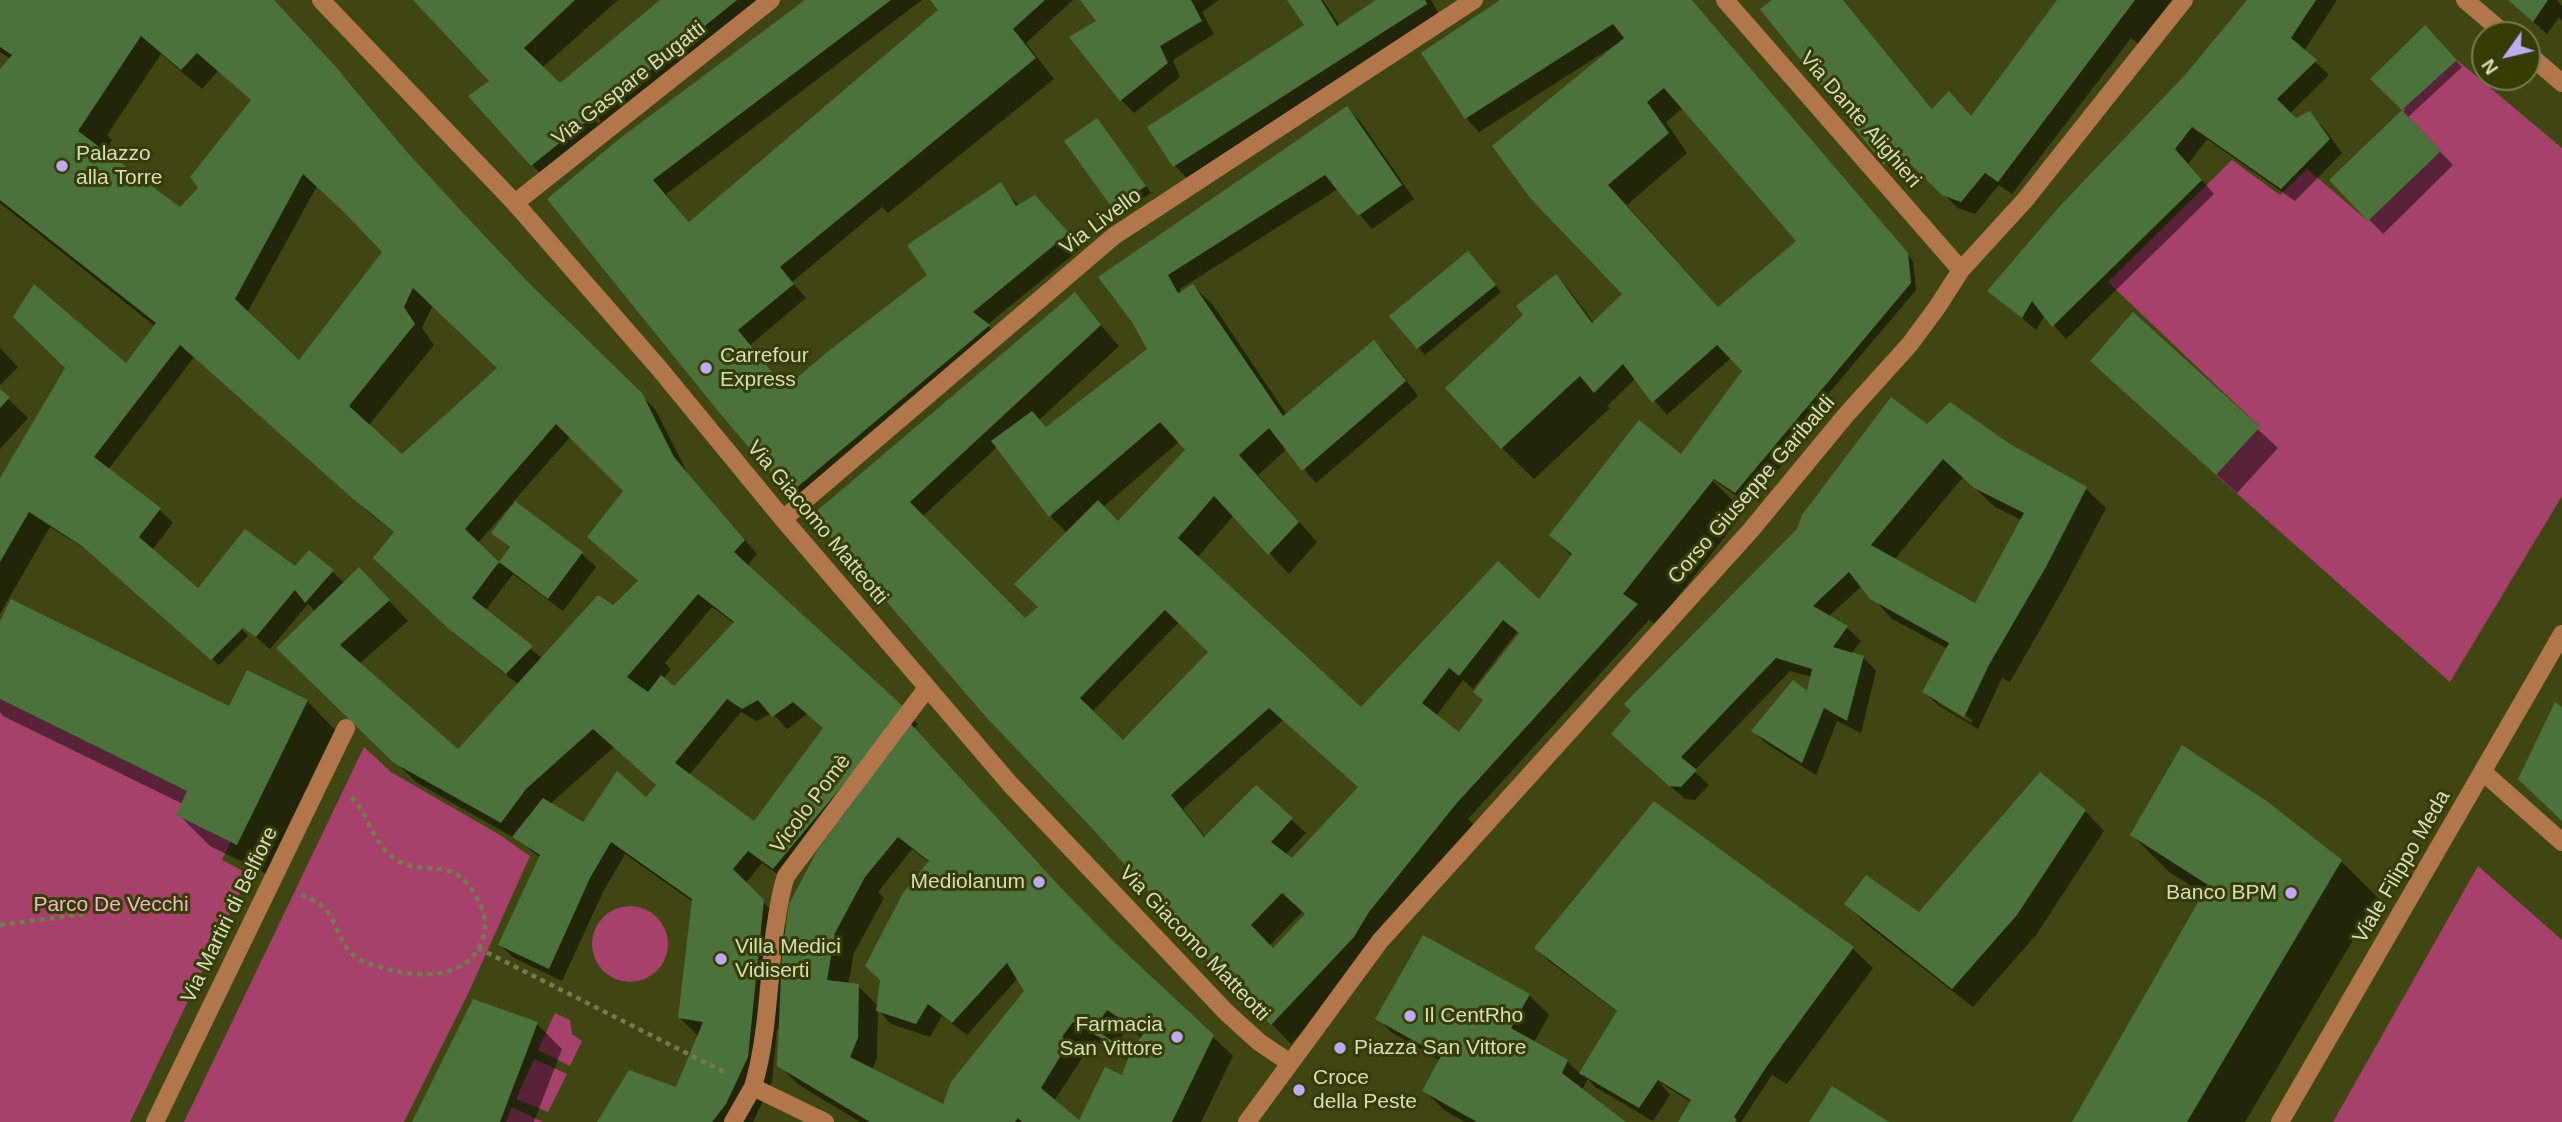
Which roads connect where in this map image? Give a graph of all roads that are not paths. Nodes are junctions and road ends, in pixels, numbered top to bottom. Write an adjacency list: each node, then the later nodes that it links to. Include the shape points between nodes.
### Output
1 (321, 0): 10 (street, Via Giacomo Matteotti)
2 (771, 0): 10 (street, Via Gaspare Bugatti)
3 (1475, 0): 12 (street, Via Livello, via 1114,236)
4 (1725, 0): 11 (street, Via Dante Alighieri)
5 (2184, 0): 11 (street, Corso Giuseppe Garibaldi, via 2025,200)
6 (2465, 0): 7 (street)
7 (2490, 21)
8 (2541, 65): 9 (street)
9 (2562, 83)
10 (515, 203): 12 (street, Via Giacomo Matteotti, via 658,366)
11 (1961, 270): 18 (street, Corso Giuseppe Garibaldi, via 1910,344 1751,530 1380,941)
12 (783, 519): 14 (street, Via Giacomo Matteotti)
13 (2562, 634): 16 (street, Viale Filippo Meda)
14 (927, 688): 18 (street, Via Giacomo Matteotti, via 1010,784 1226,1012); 19 (street, Vicolo Pomè, via 786,876 770,966 761,1060)
15 (346, 728): 20 (street, Via Martiri di Belfiore)
16 (2483, 772): 17 (street); 24 (street, Viale Filippo Meda)
17 (2562, 842)
18 (1290, 1063): 23 (street)
19 (753, 1087): 21 (street, Vicolo Pomè); 22 (street)
20 (155, 1122)
21 (733, 1122)
22 (825, 1122)
23 (1247, 1122)
24 (2280, 1122)

